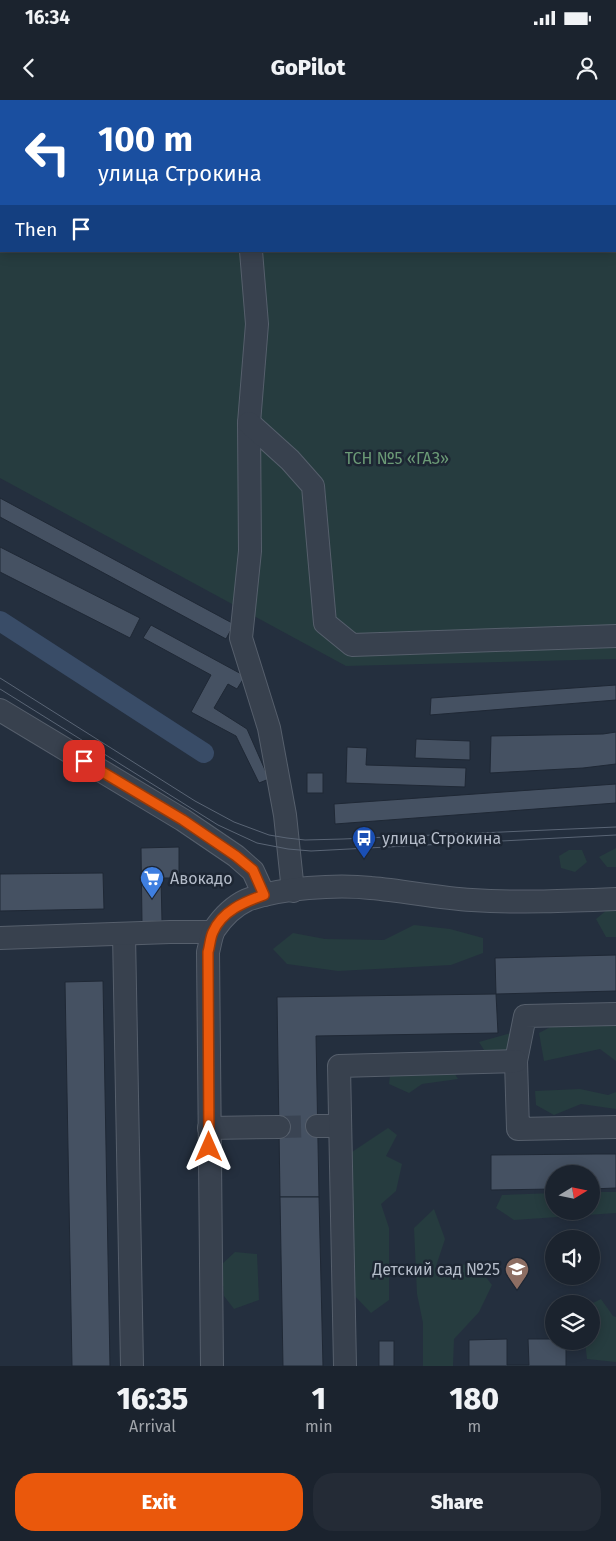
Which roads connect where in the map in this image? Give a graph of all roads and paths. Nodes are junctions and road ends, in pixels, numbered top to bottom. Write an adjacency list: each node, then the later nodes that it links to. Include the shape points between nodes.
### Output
1 (251, 252): 2 (street, via 257,324)
2 (249, 423): 3 (street, via 313,486 325,623 352,645); 5 (street, via 250,551 241,638 269,728 285,816)
3 (616, 636)
4 (0, 710): 6 (street, via 183,820 236,856 253,870)
5 (293, 891): 6 (street); 7 (street, via 369,887 471,900)
6 (264, 895): 8 (street, via 231,910)
7 (616, 899)
8 (213, 932): 9 (street); 16 (street, via 208,952)
9 (124, 934): 10 (street); 18 (street)
10 (0, 938)
11 (616, 1014): 12 (street, via 525,1016)
12 (516, 1061): 14 (street, via 339,1066); 17 (street, via 518,1130)
13 (317, 1126): 14 (street)
14 (340, 1126): 20 (street)
15 (279, 1127): 16 (street)
16 (209, 1128): 19 (street)
17 (616, 1128)
18 (132, 1366)
19 (212, 1366)
20 (345, 1366)

